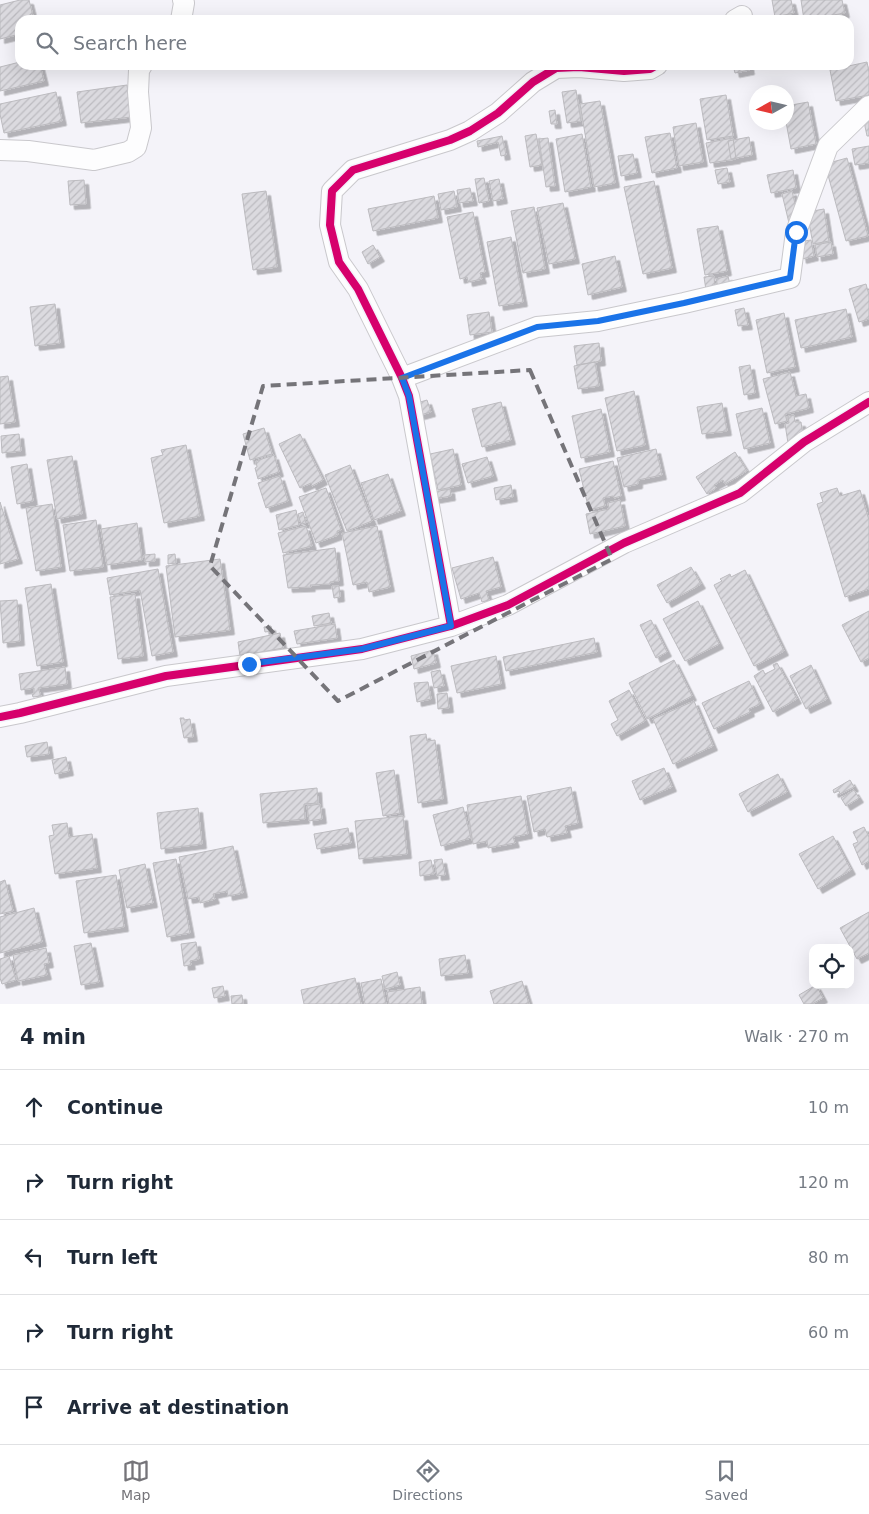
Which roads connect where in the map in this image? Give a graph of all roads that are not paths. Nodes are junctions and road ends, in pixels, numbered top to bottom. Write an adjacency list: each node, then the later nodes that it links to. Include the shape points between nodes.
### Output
1 (182, 0): 2 (street)
2 (182, 15)
3 (138, 70): 8 (street, via 141,128 136,147 128,152 94,160)
4 (553, 70): 9 (street, via 470,131 352,170 332,191 330,225 339,262 358,289)
5 (613, 70): 6 (street)
6 (633, 70)
7 (869, 106): 9 (street, via 828,146 796,232 790,278 598,321 537,327)
8 (0, 150)
9 (402, 378): 11 (street, via 409,396)
10 (869, 402): 11 (street, via 804,442 740,493 624,543 508,605)
11 (451, 626): 12 (street, via 362,649 166,676)
12 (0, 717)

